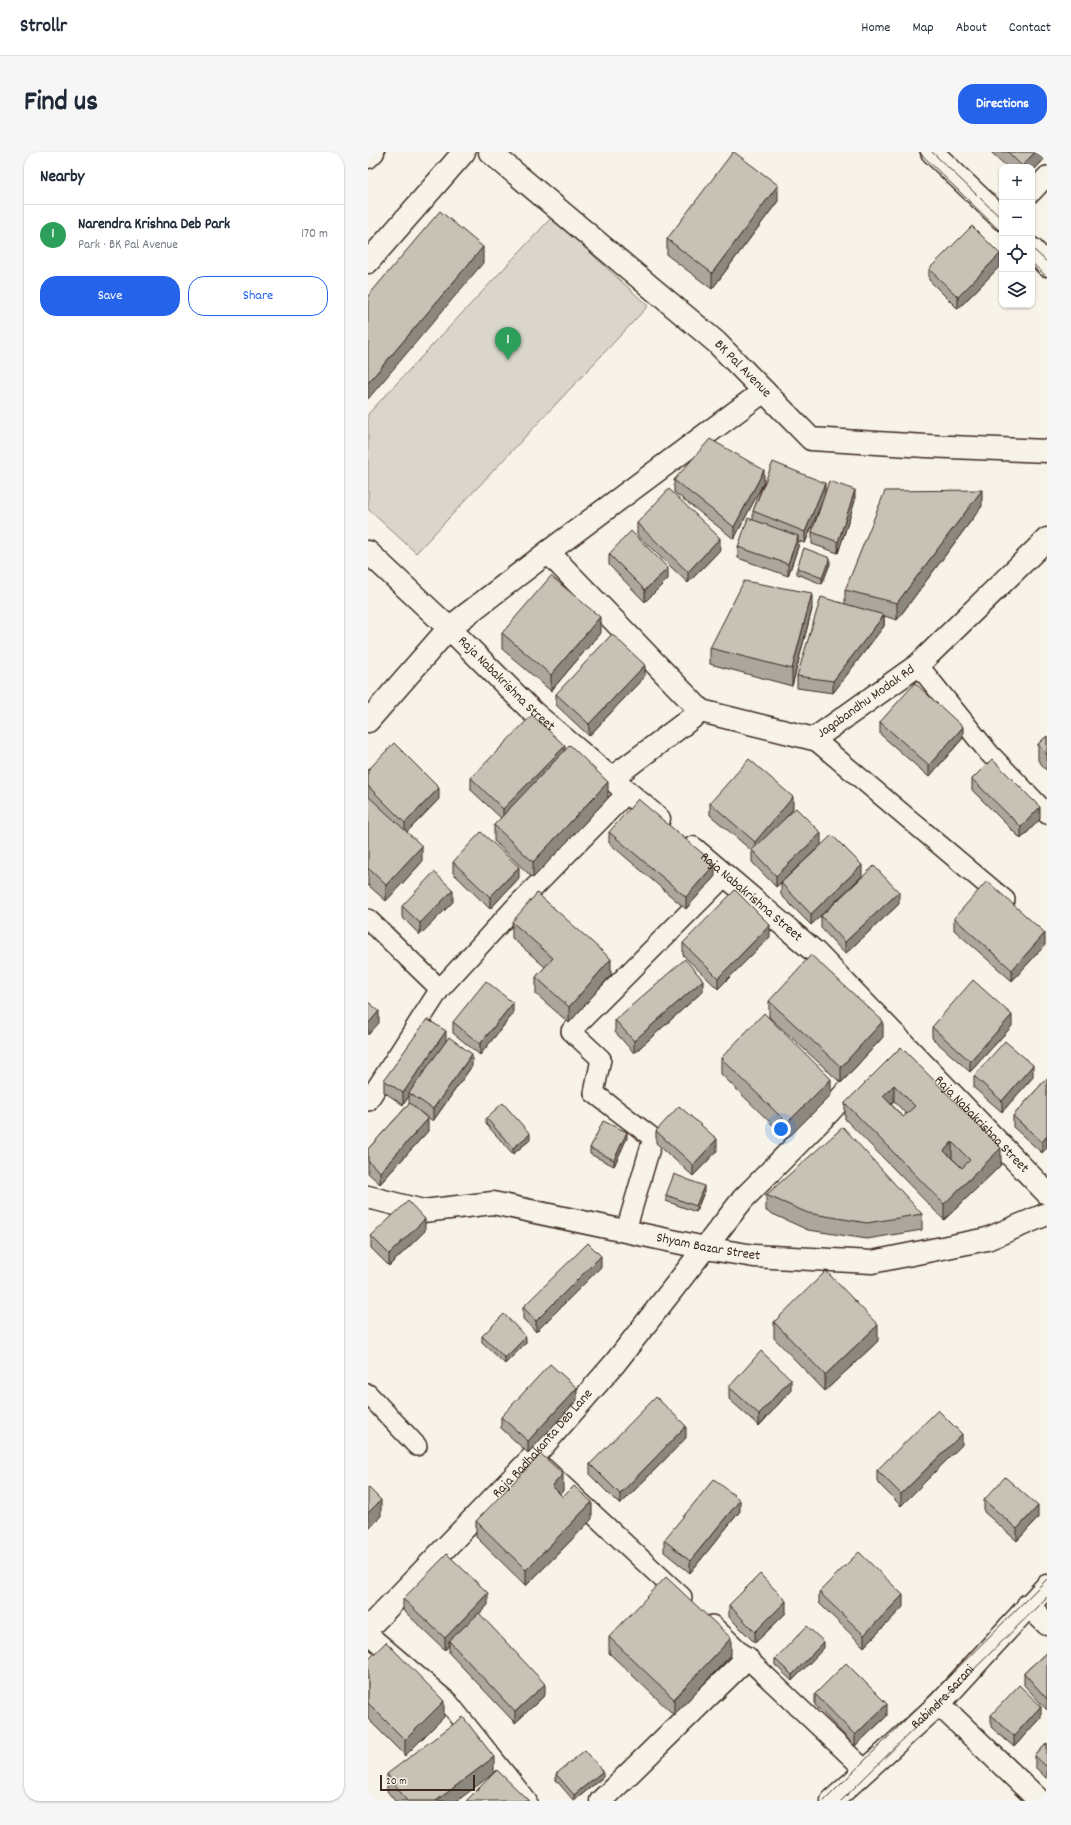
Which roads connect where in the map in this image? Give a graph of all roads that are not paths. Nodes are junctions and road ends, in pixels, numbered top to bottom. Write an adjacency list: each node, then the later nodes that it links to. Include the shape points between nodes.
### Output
1 (373, 152): 5 (street)
2 (464, 152): 10 (street)
3 (490, 152): 12 (street, BK Pal Avenue, via 716,342)
4 (932, 152): 8 (street)
5 (368, 157)
6 (1047, 176): 7 (lane)
7 (1035, 189)
8 (999, 216)
9 (1035, 253): 11 (street)
10 (368, 262)
11 (1047, 265)
12 (764, 391): 13 (street, BK Pal Avenue, via 810,439); 16 (street)
13 (1047, 451)
14 (1047, 539): 18 (street, Jagabandhu Modak Rd)
15 (368, 552): 17 (street, Raja Nabakrishna Street)
16 (548, 552): 17 (street); 19 (street)
17 (449, 628): 20 (street); 22 (street, Raja Nabakrishna Street, via 534,713)
18 (918, 665): 21 (street, Jagabandhu Modak Rd); 23 (lane, via 989,753)
19 (701, 711): 21 (street, Jagabandhu Modak Rd); 22 (street)
20 (368, 721)
21 (814, 739): 25 (lane)
22 (620, 785): 24 (street, Raja Nabakrishna Street); 27 (lane, via 517,905)
23 (1047, 814)
24 (725, 876): 28 (street, Raja Nabakrishna Street, via 815,952); 33 (lane, via 571,1031 601,1059 594,1093 653,1138)
25 (1017, 911)
26 (368, 919): 27 (lane)
27 (440, 989): 29 (lane)
28 (895, 1035): 30 (street, Raja Nabakrishna Street); 34 (street, Raja Radhakanta Deb Lane, via 830,1111 743,1199)
29 (368, 1101)
30 (1047, 1193)
31 (368, 1197): 33 (street, Shyam Bazar Street, via 423,1211 493,1203)
32 (1047, 1214): 34 (street, Shyam Bazar Street, via 987,1239 872,1262 754,1256)
33 (626, 1230): 34 (street, Shyam Bazar Street)
34 (705, 1248): 37 (street, Raja Radhakanta Deb Lane, via 615,1363)
35 (368, 1394): 36 (lane)
36 (417, 1446)
37 (533, 1457): 41 (street, Raja Radhakanta Deb Lane); 43 (lane)
38 (1047, 1586): 39 (street, Rabindra Sarani)
39 (1028, 1605): 40 (street); 44 (street, Rabindra Sarani)
40 (1047, 1624)
41 (368, 1628)
42 (368, 1634): 46 (lane, via 448,1702)
43 (747, 1658): 45 (lane); 47 (street)
44 (939, 1704): 45 (street, Rabindra Sarani); 49 (street)
45 (865, 1770): 48 (street, Rabindra Sarani)
46 (527, 1801)
47 (600, 1801)
48 (832, 1801)
49 (1040, 1801)

